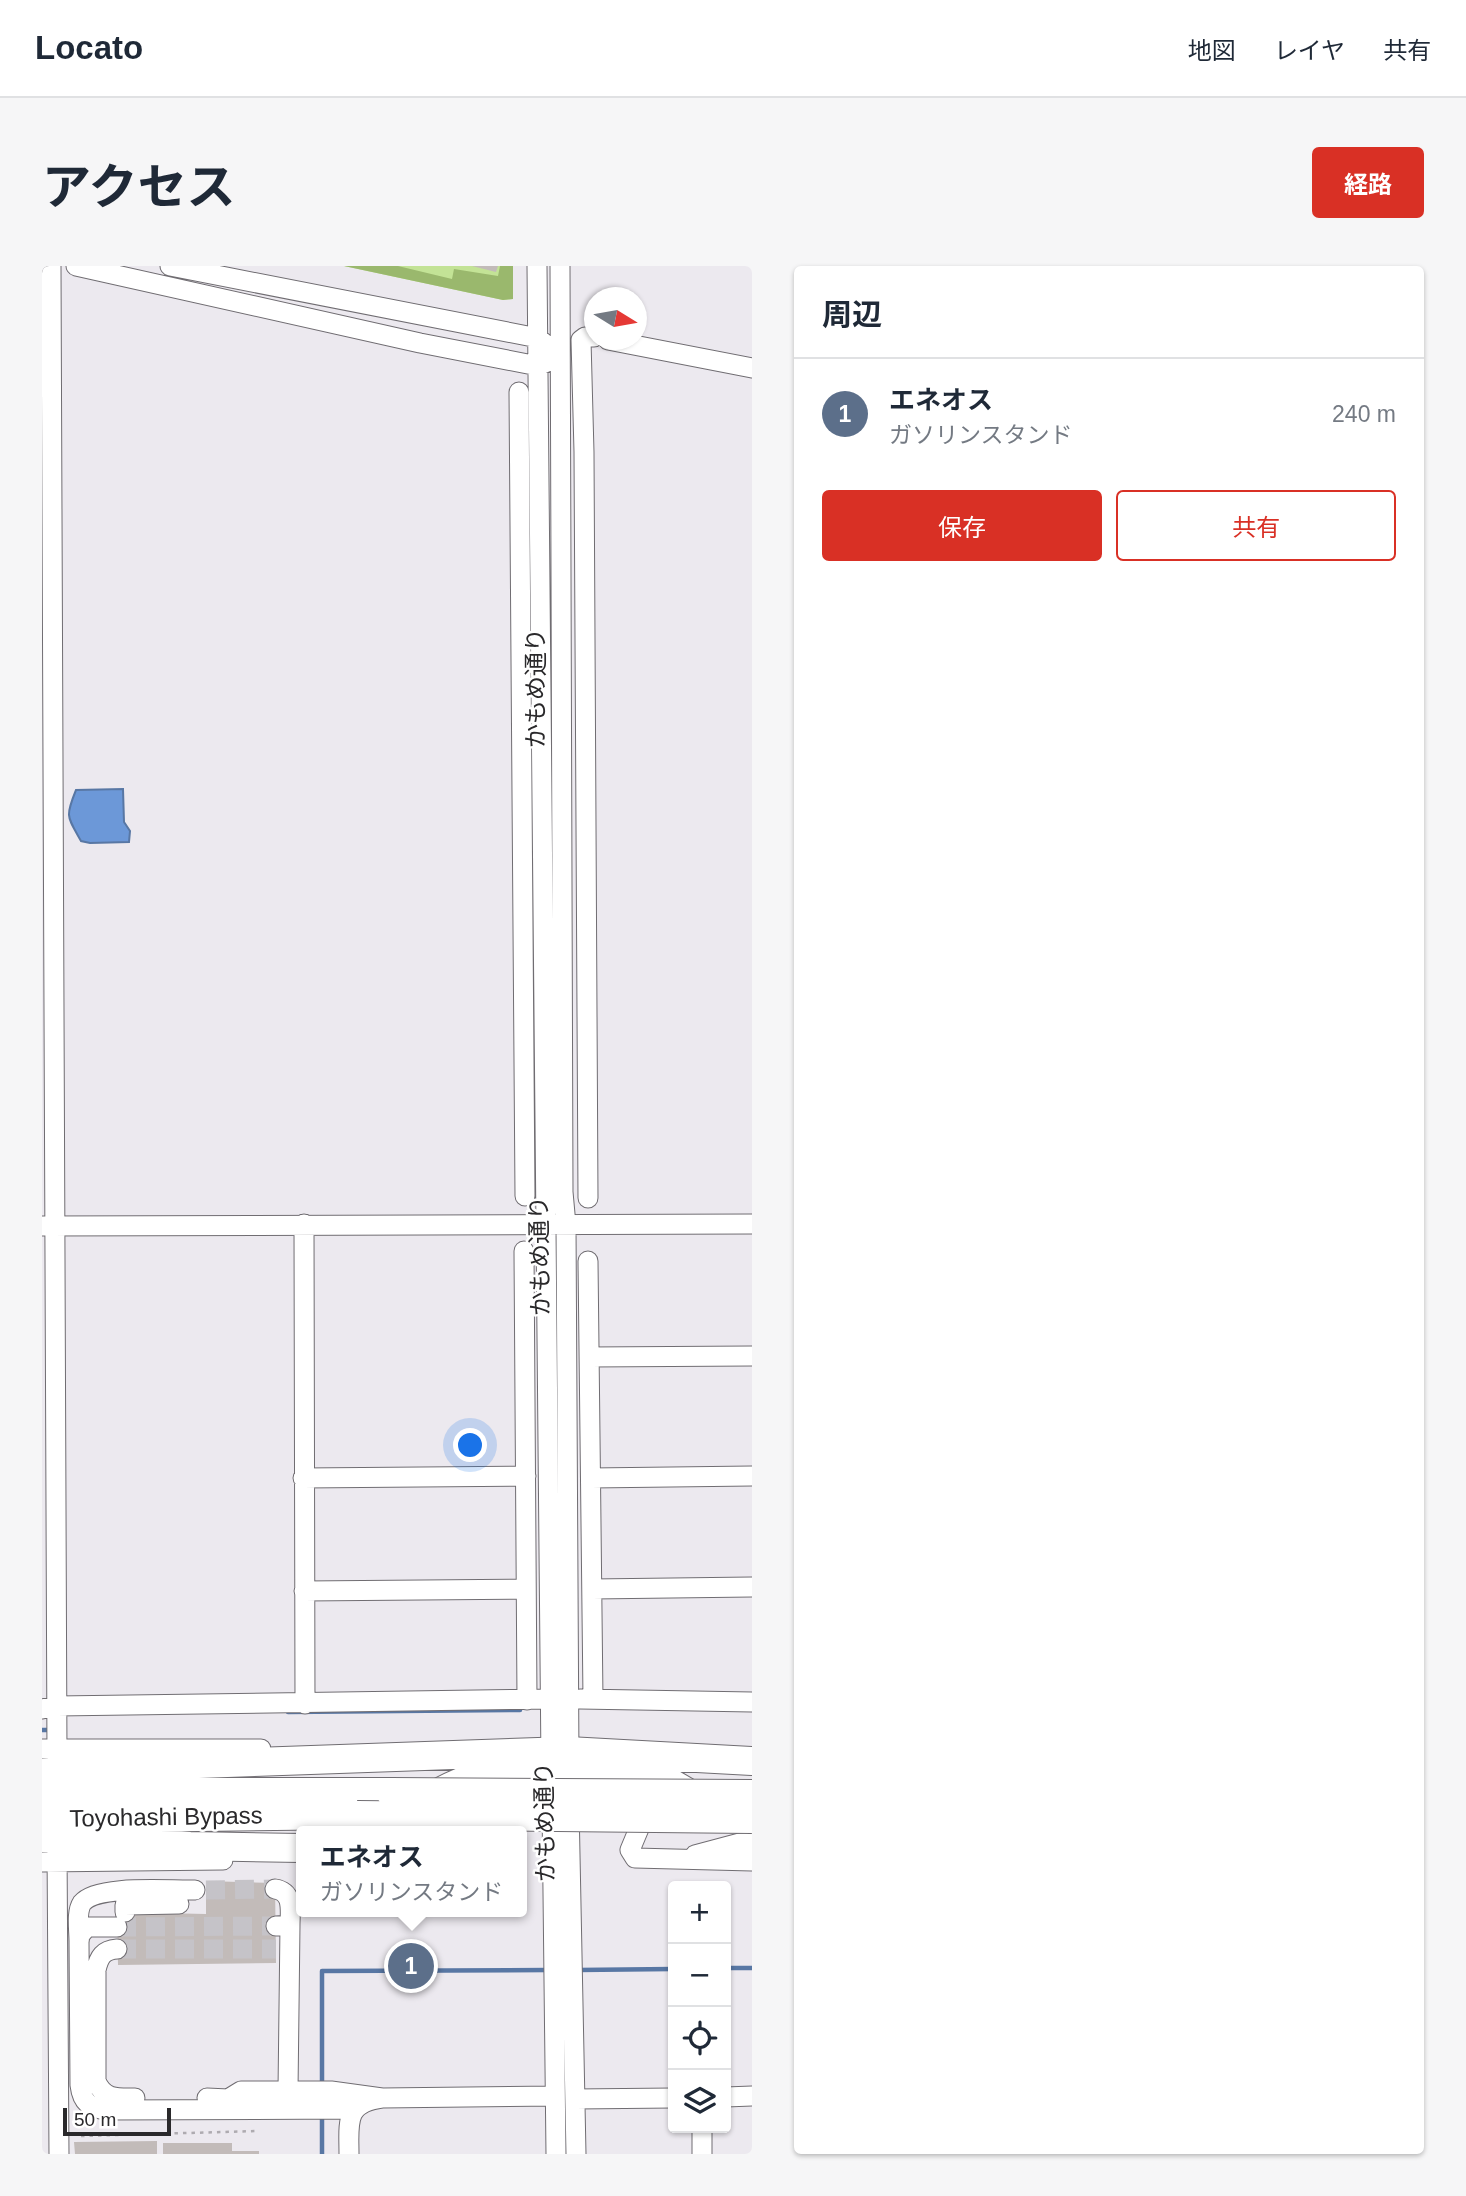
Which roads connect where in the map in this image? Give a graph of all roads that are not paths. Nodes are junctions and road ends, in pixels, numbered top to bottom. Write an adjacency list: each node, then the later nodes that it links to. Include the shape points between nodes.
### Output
1 (51, 266): 24 (street)
2 (76, 266): 10 (street)
3 (170, 266): 6 (street)
4 (537, 266): 6 (street, かもめ通り)
5 (560, 266): 9 (street, かもめ通り)
6 (538, 338): 9 (street); 10 (street, かもめ通り)
7 (584, 338): 14 (street)
8 (647, 348): 11 (street)
9 (560, 356): 10 (street); 13 (street, かもめ通り)
10 (538, 366): 15 (street, かもめ通り)
11 (752, 368)
12 (519, 392): 15 (street)
13 (561, 452): 14 (street); 16 (street, かもめ通り)
14 (584, 452): 17 (street)
15 (529, 485): 16 (street, かもめ通り)
16 (541, 718): 17 (street); 18 (street); 22 (street, かもめ通り); 23 (street, かもめ通り)
17 (584, 718): 19 (street)
18 (525, 1196)
19 (588, 1198)
20 (304, 1224): 22 (street); 24 (street); 35 (street)
21 (752, 1224): 23 (street)
22 (545, 1225): 23 (street); 29 (street, かもめ通り)
23 (566, 1225): 31 (street, かもめ通り)
24 (48, 1226): 46 (street)
25 (524, 1251): 30 (street)
26 (588, 1261): 28 (street)
27 (752, 1356): 28 (street)
28 (589, 1357): 32 (street)
29 (547, 1419): 30 (street); 41 (street, かもめ通り)
30 (525, 1420): 33 (street)
31 (568, 1421): 32 (street); 41 (street, かもめ通り)
32 (590, 1421): 36 (street)
33 (526, 1476): 35 (street); 38 (street)
34 (752, 1476): 36 (street)
35 (303, 1478): 40 (street)
36 (590, 1478): 39 (street)
37 (752, 1587): 39 (street)
38 (526, 1589): 40 (street); 43 (street)
39 (592, 1589): 42 (street)
40 (304, 1591): 45 (street)
41 (560, 1699): 42 (street); 43 (street); 51 (street, かもめ通り)
42 (593, 1699): 44 (street)
43 (527, 1700): 45 (street)
44 (752, 1702)
45 (305, 1704): 46 (street)
46 (49, 1708): 49 (street)
47 (752, 1748): 48 (street, via 701,1748)
48 (686, 1756): 50 (highway); 51 (highway)
49 (49, 1757): 51 (highway, via 85,1768 375,1758)
50 (752, 1760)
51 (560, 1761): 52 (highway); 53 (highway, via 484,1774); 70 (street, かもめ通り); 76 (street, かもめ通り)
52 (655, 1775): 60 (highway); 65 (street, via 656,1787 630,1854 644,1860)
53 (445, 1790): 58 (highway); 59 (street)
54 (42, 1792): 55 (highway, Toyohashi Bypass, bridge)
55 (752, 1794)
56 (42, 1819): 58 (highway, Toyohashi Bypass)
57 (752, 1819): 58 (highway, Toyohashi Bypass, bridge)
58 (365, 1823)
59 (462, 1826)
60 (752, 1831)
61 (752, 1842): 65 (street)
62 (296, 1848): 63 (highway, via 190,1846)
63 (50, 1853): 64 (street); 80 (street)
64 (296, 1859)
65 (681, 1860): 66 (street)
66 (752, 1861)
67 (275, 1889): 73 (street, via 290,1900 283,1949)
68 (79, 1942): 68 (street, via 87,1927 121,1920 125,1905 195,1904 201,1890 97,1894 82,1902); 73 (street, via 80,2085 90,2106 115,2110)
69 (117, 1950): 73 (street, via 103,1954 96,1970 96,2081 105,2095 228,2099 241,2091)
70 (555, 2096): 74 (street); 82 (street, かもめ通り)
71 (731, 2096): 72 (street)
72 (752, 2096)
73 (300, 2097): 77 (street)
74 (382, 2098): 77 (street); 78 (street)
75 (668, 2098): 76 (street)
76 (575, 2099): 83 (street, かもめ通り)
77 (331, 2100): 78 (street)
78 (354, 2109): 81 (street, via 349,2119)
79 (702, 2133): 84 (street)
80 (59, 2154)
81 (349, 2154)
82 (556, 2154)
83 (576, 2154)
84 (702, 2154)

